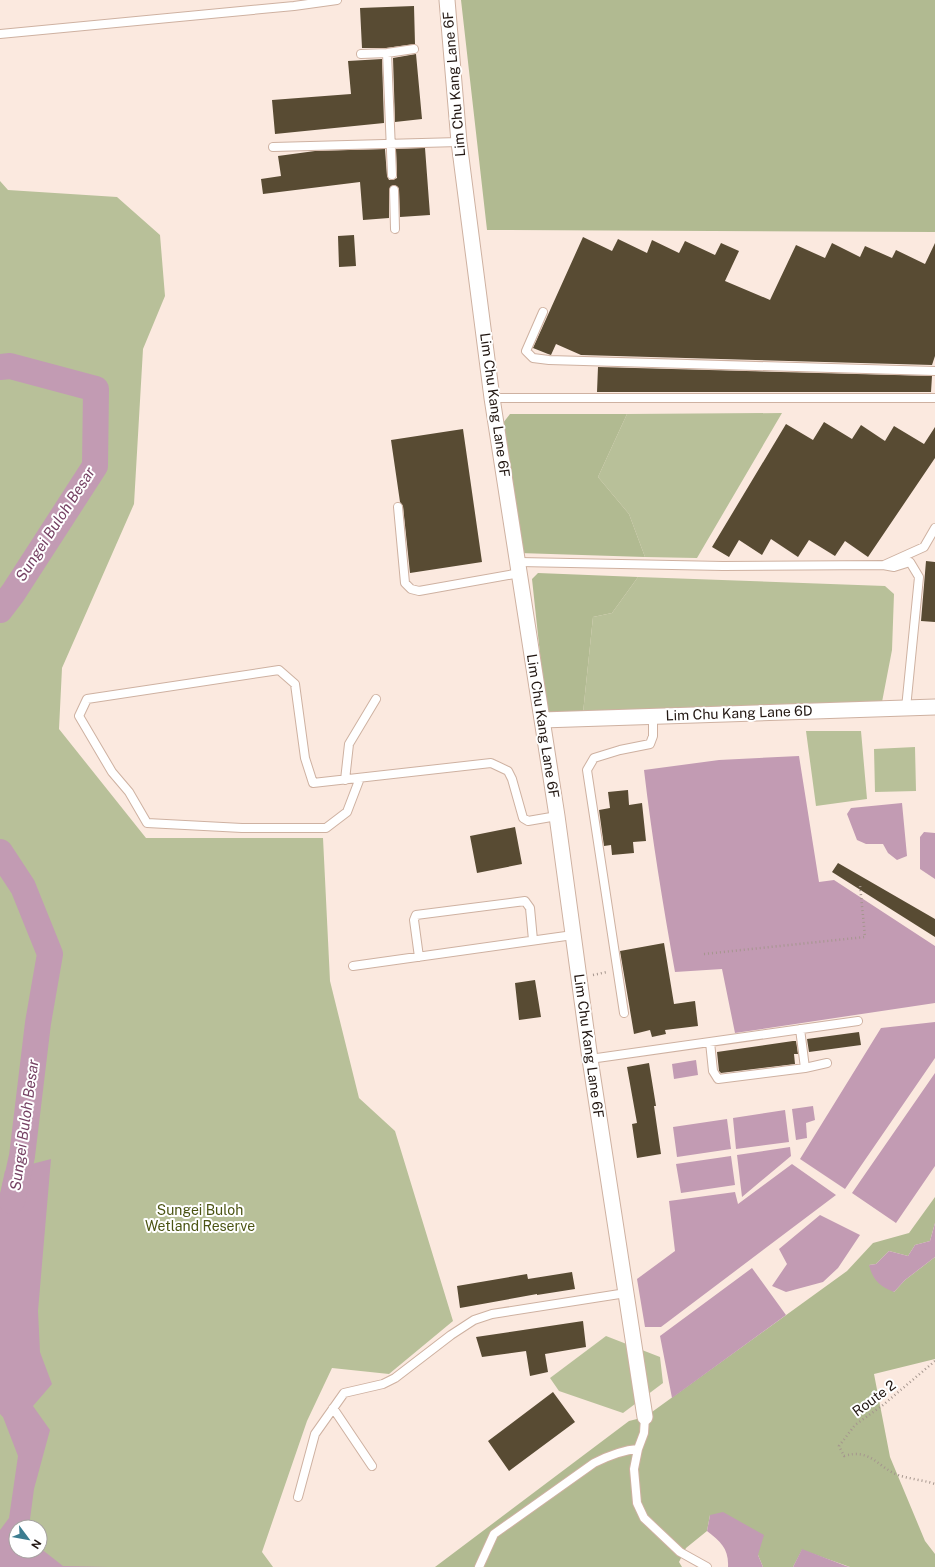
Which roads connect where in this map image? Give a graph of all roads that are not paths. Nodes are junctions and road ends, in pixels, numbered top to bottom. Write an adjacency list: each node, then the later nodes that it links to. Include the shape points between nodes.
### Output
1 (337, 0): 3 (lane)
2 (447, 0): 7 (street, Lim Chu Kang Lane 6F)
3 (0, 34)
4 (414, 49): 5 (lane)
5 (387, 53): 6 (lane); 8 (lane)
6 (360, 54)
7 (459, 142): 8 (lane); 15 (street, Lim Chu Kang Lane 6F)
8 (391, 144): 9 (lane); 10 (lane)
9 (273, 147)
10 (392, 175)
11 (394, 190): 12 (lane)
12 (395, 229)
13 (543, 312): 14 (lane, via 526,351 533,358)
14 (935, 371)
15 (492, 398): 16 (lane); 20 (street, Lim Chu Kang Lane 6F)
16 (935, 398)
17 (398, 507): 20 (lane, via 405,583 411,589 419,591)
18 (935, 528): 19 (lane, via 924,547)
19 (883, 565): 20 (lane); 23 (lane, via 894,566 910,562 919,577)
20 (520, 568): 25 (street, Lim Chu Kang Lane 6F)
21 (376, 699): 27 (lane, via 349,744)
22 (935, 707): 23 (street, Lim Chu Kang Lane 6D)
23 (906, 708): 24 (street, Lim Chu Kang Lane 6D)
24 (653, 716): 25 (street, Lim Chu Kang Lane 6D); 33 (lane, via 653,736 650,744 594,758 587,770)
25 (542, 720): 28 (street, Lim Chu Kang Lane 6F)
26 (360, 778): 27 (lane); 27 (lane, via 347,812 326,828 242,828 148,823 129,792 112,772 79,716 88,699 279,670 295,684 305,758 313,783); 28 (lane, via 491,763 508,771 524,818 528,821)
27 (345, 780)
28 (557, 816): 29 (street, Lim Chu Kang Lane 6F)
29 (573, 935): 30 (lane); 37 (street, Lim Chu Kang Lane 6F)
30 (533, 940): 31 (lane); 31 (lane, via 530,908 525,901 416,915 414,920)
31 (419, 956): 32 (lane)
32 (353, 966)
33 (624, 1012)
34 (858, 1021): 35 (lane)
35 (800, 1029): 36 (lane); 39 (lane)
36 (710, 1042): 37 (lane); 39 (lane, via 713,1071 718,1079)
37 (590, 1060): 40 (street, Lim Chu Kang Lane 6F)
38 (826, 1063): 39 (lane)
39 (805, 1068)
40 (626, 1293): 41 (lane, via 492,1314 474,1320 395,1378 383,1384 344,1393); 42 (street, Lim Chu Kang Lane 6F)
41 (333, 1408): 44 (lane); 45 (lane, via 315,1434)
42 (645, 1417): 43 (lane, Lim Chu Kang Lane 6F, via 644,1433)
43 (638, 1449): 46 (lane, via 630,1449 594,1463 494,1534); 47 (lane, Lim Chu Kang Lane 6F, via 634,1469 637,1503 644,1518 680,1552)
44 (372, 1466)
45 (298, 1497)
46 (479, 1567)
47 (707, 1567)

